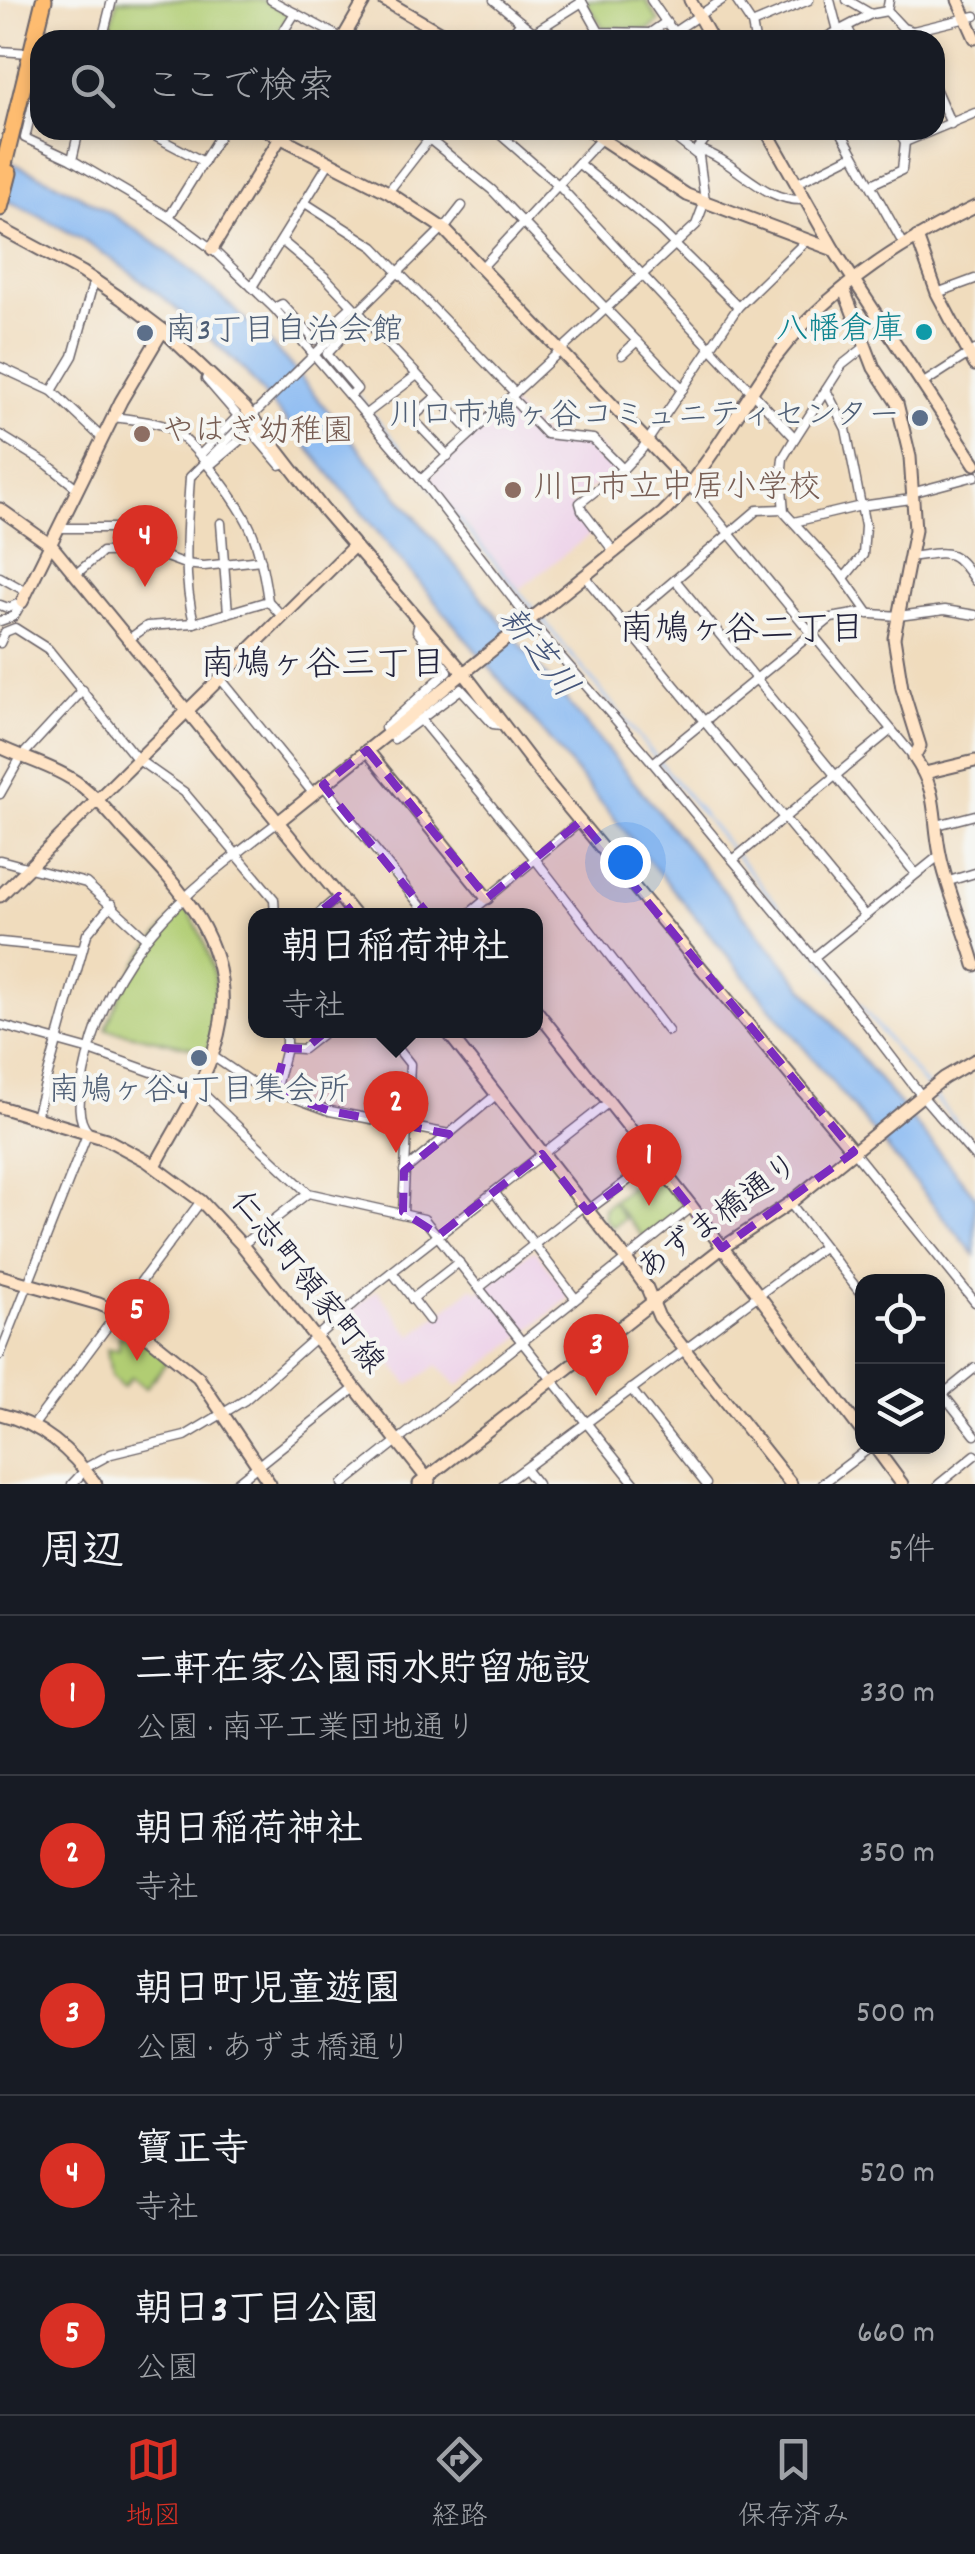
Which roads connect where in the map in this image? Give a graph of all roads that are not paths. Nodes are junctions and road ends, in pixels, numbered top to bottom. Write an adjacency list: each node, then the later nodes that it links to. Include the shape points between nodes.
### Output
1 (44, 0): 27 (highway)
2 (52, 0): 28 (highway)
3 (112, 0): 29 (street)
4 (271, 0): 19 (street)
5 (365, 0): 32 (street)
6 (384, 0): 33 (street)
7 (494, 0): 23 (street)
8 (650, 0): 24 (street)
9 (690, 0): 20 (street)
10 (722, 0): 20 (street)
11 (736, 0): 25 (street)
12 (810, 0): 25 (street)
13 (830, 0): 26 (street, via 833,21)
14 (847, 0): 21 (street)
15 (888, 0): 18 (street)
16 (958, 0): 22 (street)
17 (582, 1): 36 (street); 37 (street)
18 (886, 11): 21 (street); 43 (street)
19 (295, 13): 30 (street); 31 (street)
20 (698, 14): 40 (street); 41 (street)
21 (872, 14): 26 (street)
22 (971, 17): 44 (street); 45 (street)
23 (520, 22): 34 (street); 35 (street)
24 (666, 22): 38 (street); 39 (street)
25 (752, 24): 42 (street)
26 (842, 29)
27 (39, 30)
28 (42, 30)
29 (104, 30)
30 (284, 30)
31 (325, 30)
32 (348, 30)
33 (436, 30)
34 (514, 30)
35 (529, 30)
36 (538, 30)
37 (599, 30)
38 (658, 30)
39 (672, 30)
40 (677, 30)
41 (706, 30)
42 (754, 30)
43 (906, 30)
44 (931, 30)
45 (975, 38)
46 (30, 50): 47 (street)
47 (0, 51)
48 (30, 69): 53 (highway)
49 (945, 110): 51 (street)
50 (975, 113): 51 (street)
51 (951, 124): 52 (street)
52 (945, 126)
53 (9, 137): 79 (highway); 89 (highway)
54 (30, 140): 73 (street)
55 (77, 140): 73 (street)
56 (162, 140): 74 (street)
57 (217, 140): 74 (street)
58 (279, 140): 100 (street)
59 (293, 140): 76 (street)
60 (429, 140): 83 (street)
61 (431, 140): 91 (street)
62 (506, 140): 82 (street)
63 (600, 140): 77 (street)
64 (612, 140): 85 (street, via 668,185)
65 (679, 140): 71 (street)
66 (705, 140): 71 (street)
67 (771, 140): 80 (street)
68 (846, 140): 72 (street)
69 (910, 140): 70 (street)
70 (905, 142): 81 (street, via 902,170)
71 (697, 152): 84 (street, via 716,156 771,196); 85 (street)
72 (854, 155): 80 (street); 81 (street)
73 (72, 160): 90 (street)
74 (204, 162): 90 (street)
75 (361, 162): 78 (street)
76 (329, 163): 78 (street); 86 (street)
77 (579, 164): 82 (street); 98 (street)
78 (354, 176): 83 (street)
79 (0, 181)
80 (795, 184): 84 (street)
81 (872, 184): 99 (street)
82 (559, 186): 91 (street); 104 (street)
83 (388, 192): 93 (street)
84 (805, 200): 101 (street)
85 (705, 201): 96 (street); 98 (street, via 696,225)
86 (304, 203): 95 (street); 103 (street)
87 (462, 206): 93 (street)
88 (975, 207): 94 (street)
89 (0, 208)
90 (168, 217): 100 (street)
91 (525, 223): 102 (street); 113 (street)
92 (2, 229): 97 (street); 106 (street)
93 (444, 229): 102 (street); 103 (street)
94 (917, 237): 99 (street); 110 (street)
95 (282, 242): 108 (street); 114 (street)
96 (806, 242): 101 (street); 111 (street)
97 (0, 243)
98 (676, 244): 104 (street); 111 (street)
99 (904, 245): 107 (street)
100 (212, 249): 108 (street)
101 (834, 250): 107 (street)
102 (482, 267): 119 (street)
103 (399, 271): 114 (street); 131 (street)
104 (644, 275): 113 (street); 117 (street)
105 (975, 279): 110 (street)
106 (94, 280): 115 (street); 129 (street, via 72,356)
107 (855, 281): 109 (street); 126 (street)
108 (252, 287): 112 (street)
109 (844, 290): 118 (street); 130 (street, via 791,339)
110 (937, 293): 122 (street)
111 (738, 307): 117 (street)
112 (274, 308): 114 (street, via 282,304 315,340); 121 (street)
113 (607, 309): 116 (street); 119 (street)
114 (358, 311): 121 (street); 125 (street); 132 (street, via 327,354 357,389)
115 (162, 330): 124 (street); 136 (street)
116 (637, 341): 120 (street); 127 (street)
117 (710, 347): 127 (street); 130 (street)
118 (864, 347): 128 (street); 151 (street, via 900,411)
119 (561, 350): 131 (street); 141 (street)
120 (622, 355)
121 (312, 356): 132 (street); 135 (street)
122 (973, 357): 126 (street)
123 (0, 367): 129 (street)
124 (209, 374): 135 (street); 143 (street, via 206,379 238,416)
125 (417, 375): 133 (street); 134 (street)
126 (922, 384): 145 (street)
127 (683, 390): 141 (street)
128 (826, 390): 139 (street); 152 (street, via 846,429)
129 (52, 391): 140 (street)
130 (753, 391): 139 (street); 149 (street)
131 (513, 395): 137 (street); 146 (street, via 546,434 594,439)
132 (350, 396): 134 (street)
133 (437, 396): 137 (street); 142 (street, via 412,418)
134 (366, 414): 148 (street)
135 (252, 415): 143 (street); 144 (street)
136 (114, 417): 140 (street); 143 (street, via 168,428)
137 (472, 433): 142 (street)
138 (0, 435): 150 (street)
139 (794, 438): 154 (street, via 782,465)
140 (103, 439): 150 (street)
141 (647, 442): 146 (street); 149 (street)
142 (448, 456): 148 (street)
143 (204, 461): 144 (street, via 251,431 280,465); 164 (street, via 247,517); 165 (street, via 190,477)
144 (287, 463): 160 (street)
145 (975, 464)
146 (623, 469): 162 (street, via 580,506)
147 (975, 476): 151 (street)
148 (422, 480): 182 (street)
149 (689, 486): 158 (street); 162 (street)
150 (78, 490): 157 (street)
151 (911, 496): 152 (street); 163 (street)
152 (861, 506): 155 (street); 170 (street, via 862,554)
153 (0, 508): 159 (street)
154 (783, 509): 155 (street); 158 (street, via 757,510)
155 (794, 522): 170 (street)
156 (220, 523): 166 (street)
157 (60, 528): 159 (street); 161 (street, via 150,528)
158 (730, 536): 171 (street); 186 (street)
159 (52, 546): 167 (street); 173 (street)
160 (354, 546): 178 (street); 185 (street)
161 (150, 551): 165 (street); 167 (street, via 102,552)
162 (615, 553): 169 (street)
163 (910, 557): 172 (street, via 947,552 960,558); 180 (street)
164 (261, 560): 166 (street); 174 (street)
165 (185, 564): 166 (street); 184 (street)
166 (224, 566): 176 (street)
167 (76, 574): 187 (street)
168 (0, 577): 173 (street)
169 (585, 577): 182 (street); 183 (street)
170 (844, 578): 177 (street)
171 (676, 581): 183 (street); 191 (street)
172 (975, 581)
173 (24, 597): 175 (street); 181 (street, via 14,616)
174 (268, 602): 176 (street); 178 (street)
175 (0, 608)
176 (228, 613): 184 (street)
177 (869, 614): 180 (street); 186 (street, via 838,615)
178 (282, 615): 190 (street)
179 (975, 615): 180 (street, via 945,610)
180 (898, 616): 202 (street, via 894,638 902,688 920,750)
181 (0, 621)
182 (528, 622): 189 (street); 204 (street)
183 (624, 622): 195 (street)
184 (194, 623): 187 (street, via 147,626)
185 (419, 623): 189 (street); 198 (street, via 417,631 448,671 386,728)
186 (810, 633): 191 (street); 197 (street)
187 (130, 639): 193 (street)
188 (0, 643): 192 (street, via 15,628 37,640)
189 (466, 671): 196 (street); 198 (street)
190 (220, 678): 193 (street); 208 (street)
191 (754, 678): 195 (street); 207 (street)
192 (83, 690): 201 (street); 203 (street)
193 (187, 711): 203 (street); 214 (street)
194 (420, 720): 196 (street, via 462,689); 198 (street, via 394,739); 218 (street)
195 (704, 720): 204 (street); 212 (street)
196 (501, 725): 213 (street)
197 (891, 730): 202 (street); 207 (street)
198 (389, 733): 200 (street)
199 (0, 748): 201 (street)
200 (367, 750): 208 (street); 228 (street)
201 (21, 757): 209 (street); 210 (street, via 71,778)
202 (914, 758): 206 (street)
203 (137, 759): 210 (street); 216 (street, via 184,792)
204 (652, 762): 220 (street)
205 (975, 762): 206 (street)
206 (925, 774): 215 (street)
207 (836, 776): 212 (street); 223 (street)
208 (318, 789): 214 (street); 233 (street)
209 (0, 794)
210 (97, 801): 221 (street); 225 (street)
211 (975, 815): 215 (street)
212 (785, 818): 220 (street); 235 (street)
213 (580, 821): 218 (street); 264 (street)
214 (278, 822): 216 (street); 227 (street)
215 (938, 825): 217 (street)
216 (237, 854): 225 (street); 230 (street)
217 (940, 855): 223 (street); 224 (street)
218 (535, 858): 228 (street); 244 (street)
219 (0, 860): 221 (street)
220 (733, 860): 240 (street)
221 (30, 866): 226 (street); 229 (street, via 86,883)
222 (975, 873): 224 (street)
223 (916, 874): 235 (street)
224 (949, 882): 236 (street)
225 (186, 894): 237 (street); 252 (street, via 218,968 222,1009)
226 (0, 896)
227 (339, 896): 231 (street); 232 (street)
228 (487, 898): 234 (street)
229 (112, 904): 237 (street); 239 (street, via 92,925)
230 (275, 908)
231 (325, 908)
232 (349, 908)
233 (422, 908)
234 (475, 908)
235 (865, 916): 240 (street)
236 (970, 931): 241 (street)
237 (145, 937): 251 (street, via 108,999)
238 (0, 942): 239 (street)
239 (82, 950): 249 (street)
240 (813, 958): 257 (street)
241 (975, 966)
242 (543, 1019): 258 (street)
243 (0, 1025): 249 (street)
244 (668, 1031)
245 (286, 1038): 250 (street)
246 (317, 1038): 250 (street, via 303,1049)
247 (389, 1038): 261 (street, via 410,1064)
248 (452, 1038): 256 (street)
249 (56, 1042): 251 (street); 260 (street)
250 (286, 1048): 255 (street)
251 (90, 1050): 254 (street); 262 (street, via 80,1111)
252 (211, 1055): 254 (street); 255 (street)
253 (975, 1060): 257 (street)
254 (197, 1088): 268 (street); 271 (street)
255 (275, 1091): 261 (street, via 330,1111)
256 (496, 1095): 263 (street); 265 (street)
257 (920, 1098): 264 (street, あずま橋通り); 266 (street)
258 (609, 1102): 265 (street); 267 (street)
259 (0, 1108): 260 (street, 仁志町領家町線)
260 (36, 1117): 262 (street, 仁志町領家町線)
261 (407, 1126): 263 (street); 269 (street)
262 (88, 1132): 268 (street, 仁志町領家町線); 286 (street)
263 (449, 1134): 269 (street)
264 (859, 1148): 273 (street, あずま橋通り); 293 (street)
265 (542, 1154): 270 (street); 274 (street)
266 (975, 1157)
267 (654, 1160): 274 (street); 275 (street)
268 (155, 1166): 272 (street, 仁志町領家町線)
269 (404, 1171): 276 (street)
270 (494, 1192): 277 (street); 279 (street)
271 (308, 1193): 276 (street); 278 (street)
272 (201, 1201): 278 (street, 仁志町領家町線); 294 (street)
273 (790, 1203): 280 (street); 281 (street, あずま橋通り)
274 (585, 1208): 279 (street); 282 (street)
275 (692, 1208): 281 (street); 282 (street)
276 (404, 1212): 277 (street, via 424,1219)
277 (439, 1235): 283 (street); 284 (street)
278 (242, 1244): 296 (street, 仁志町領家町線)
279 (534, 1244): 288 (street); 290 (street)
280 (824, 1247): 287 (street); 289 (street)
281 (722, 1248): 289 (street); 292 (street, あずま橋通り)
282 (626, 1259): 290 (street); 292 (street)
283 (459, 1262): 288 (street); 291 (street)
284 (392, 1272): 291 (street); 296 (street)
285 (0, 1276): 286 (street)
286 (28, 1284): 294 (street); 299 (street)
287 (855, 1286)
288 (480, 1287): 297 (street)
289 (760, 1296): 298 (street); 309 (street)
290 (575, 1298): 297 (street)
291 (412, 1299): 295 (street)
292 (653, 1302): 298 (street); 301 (street, あずま橋通り)
293 (975, 1302)
294 (117, 1312): 307 (street, via 198,1377); 310 (street)
295 (429, 1320)
296 (316, 1338): 302 (street, 仁志町領家町線); 307 (street)
297 (522, 1340): 301 (street); 312 (street)
298 (684, 1350): 304 (street); 329 (street)
299 (0, 1355)
300 (975, 1368): 303 (street)
301 (553, 1380): 308 (street); 319 (street, あずま橋通り)
302 (355, 1388): 312 (street, 仁志町領家町線); 316 (street)
303 (945, 1389)
304 (631, 1390): 308 (street); 328 (street)
305 (945, 1400): 311 (street)
306 (0, 1414): 310 (street)
307 (223, 1414): 316 (street); 318 (street, via 185,1436 111,1454)
308 (586, 1423): 317 (street); 327 (street)
309 (855, 1423)
310 (33, 1426): 318 (street)
311 (975, 1435)
312 (398, 1442): 319 (street, 仁志町領家町線); 324 (street)
313 (862, 1454): 330 (street)
314 (879, 1454): 331 (street)
315 (975, 1455): 332 (street)
316 (258, 1466): 322 (street); 323 (street)
317 (524, 1468): 325 (street); 326 (street)
318 (86, 1470): 320 (street); 321 (street)
319 (426, 1482)
320 (72, 1484)
321 (96, 1484)
322 (235, 1484)
323 (270, 1484)
324 (343, 1484)
325 (504, 1484)
326 (536, 1484)
327 (635, 1484)
328 (706, 1484)
329 (790, 1484)
330 (822, 1484)
331 (902, 1484)
332 (938, 1484)

